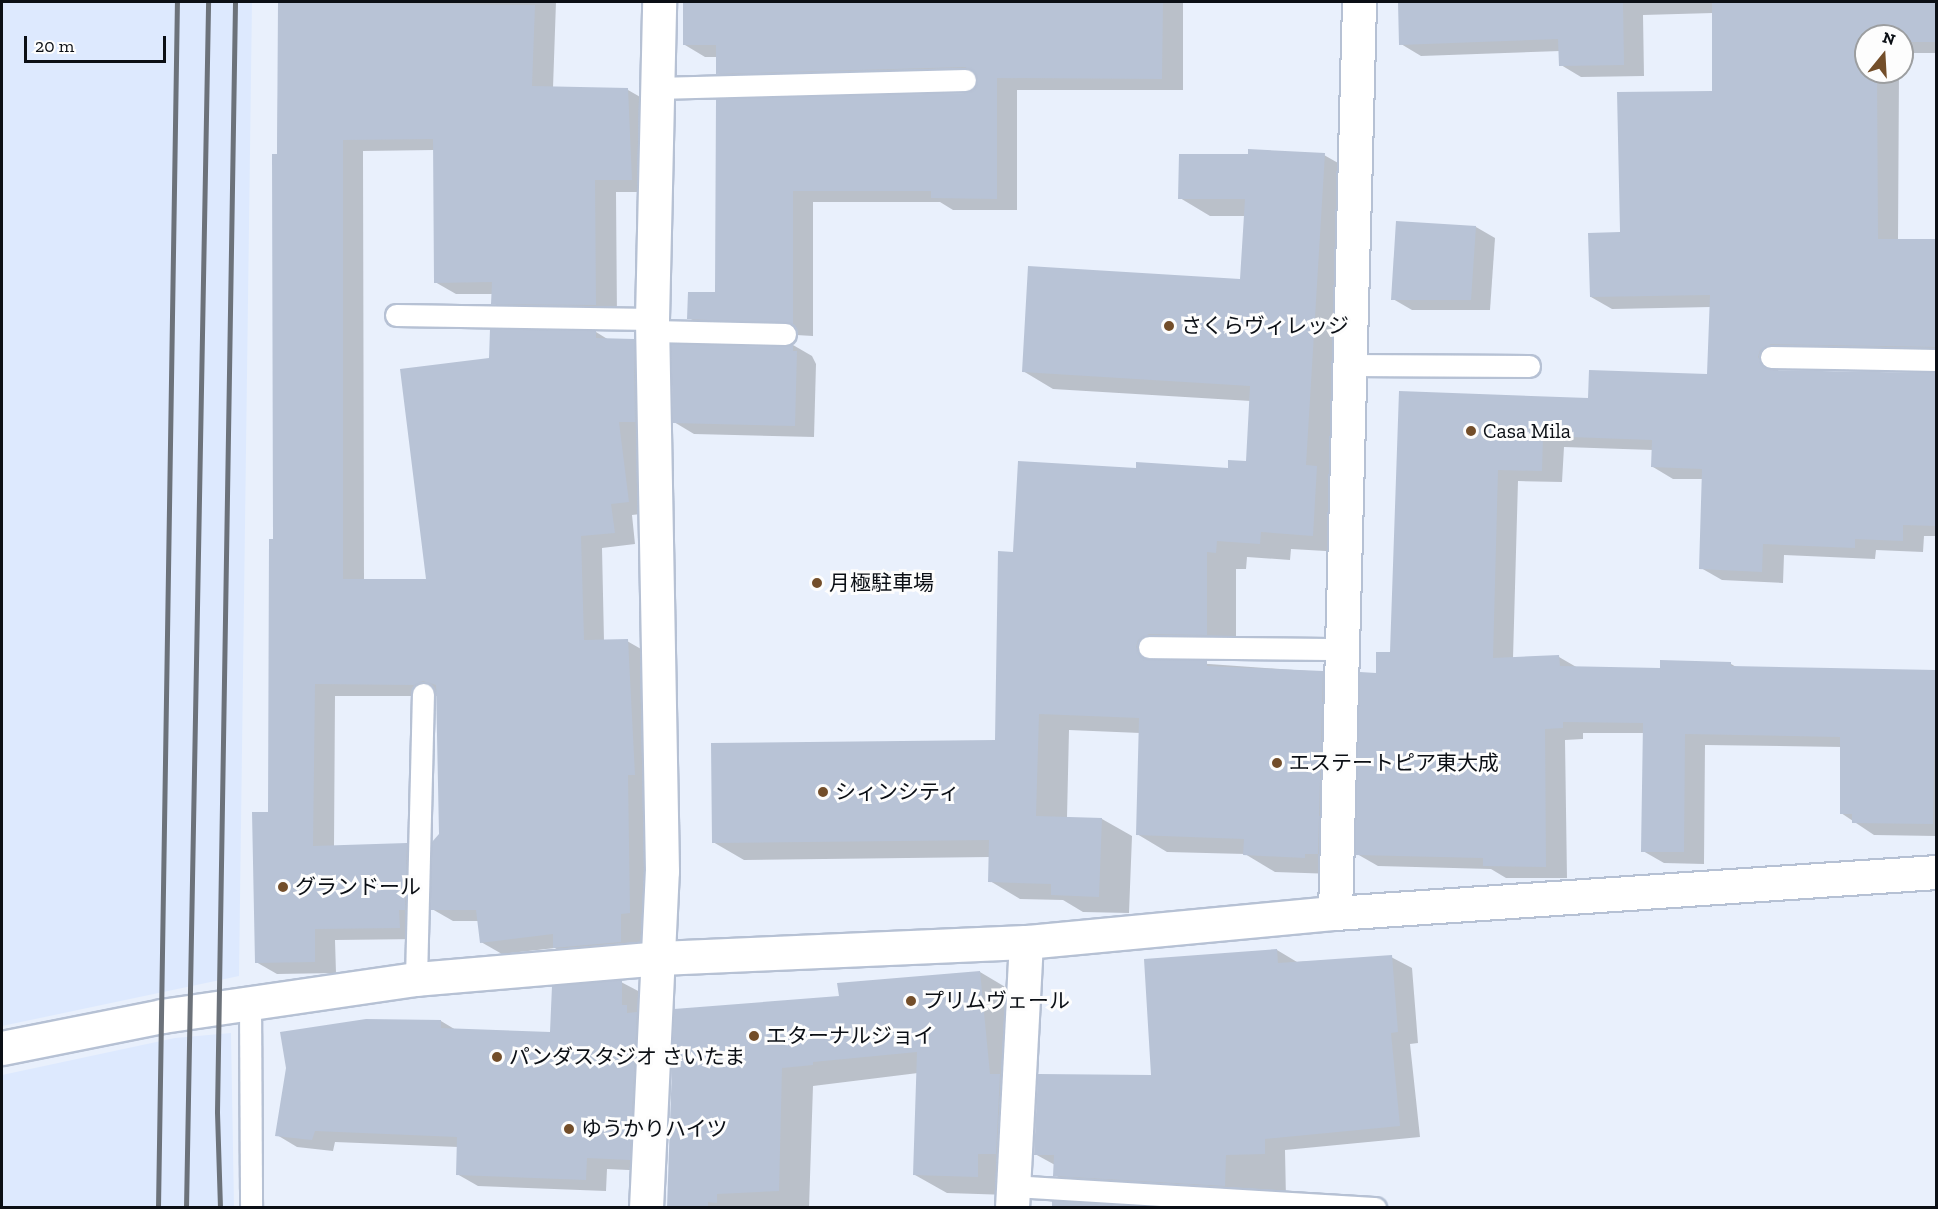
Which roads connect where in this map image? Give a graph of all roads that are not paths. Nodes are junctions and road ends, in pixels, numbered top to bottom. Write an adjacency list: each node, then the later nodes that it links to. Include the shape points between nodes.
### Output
1 (659, 2): 4 (street)
2 (1359, 2): 10 (street)
3 (965, 80): 4 (lane)
4 (657, 88): 6 (street)
5 (396, 315): 6 (lane)
6 (653, 325): 7 (lane); 18 (street, via 662,871)
7 (785, 334)
8 (1771, 357): 9 (lane)
9 (1936, 360)
10 (1349, 365): 11 (lane); 13 (street)
11 (1529, 366)
12 (1149, 647): 13 (lane)
13 (1342, 649): 16 (street)
14 (423, 694): 19 (lane)
15 (1936, 872): 16 (street)
16 (1335, 913): 17 (street)
17 (1026, 942): 18 (street); 22 (street)
18 (658, 958): 19 (street); 24 (street)
19 (416, 979): 20 (street)
20 (250, 1002): 21 (street); 23 (lane)
21 (2, 1048)
22 (1013, 1197): 25 (lane)
23 (251, 1208)
24 (646, 1208)
25 (1375, 1208)

